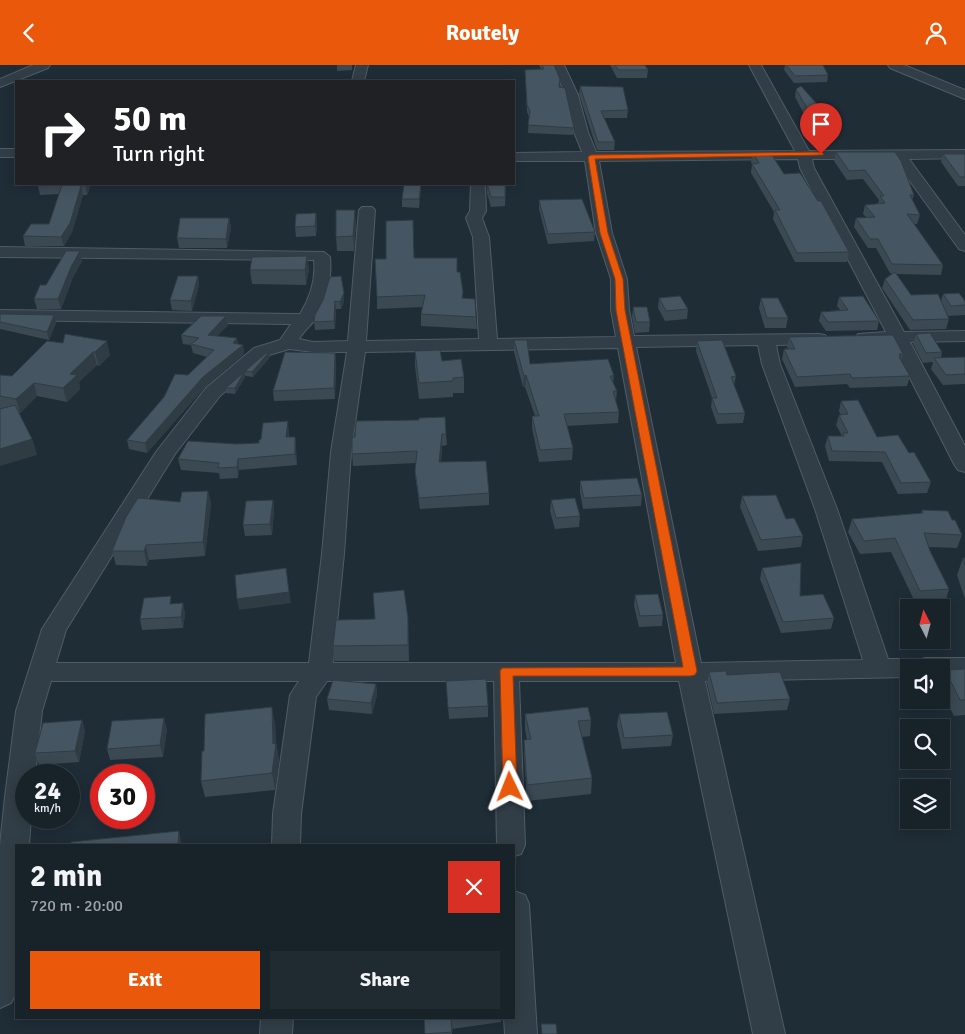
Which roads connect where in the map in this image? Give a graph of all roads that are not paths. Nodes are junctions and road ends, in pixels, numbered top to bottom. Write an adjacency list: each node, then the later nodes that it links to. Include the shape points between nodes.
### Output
1 (44, 65): 8 (street)
2 (362, 65): 7 (street)
3 (558, 65): 16 (street, via 572,95)
4 (755, 65): 13 (street)
5 (922, 65): 6 (street)
6 (899, 67): 9 (street)
7 (358, 80)
8 (0, 83)
9 (965, 95)
10 (0, 153): 11 (street)
11 (15, 153)
12 (898, 153): 13 (street); 14 (street); 19 (street)
13 (804, 154): 16 (street); 24 (street, via 807,168)
14 (965, 154)
15 (515, 157): 16 (street)
16 (591, 157): 28 (street, via 604,233 619,279 620,310)
17 (478, 185): 30 (street, via 478,211 474,218 481,237)
18 (367, 210): 31 (street)
19 (965, 246)
20 (0, 252): 22 (street, via 318,255 322,257 323,273)
21 (0, 315): 22 (street)
22 (306, 319): 29 (street, via 292,333)
23 (965, 336): 24 (street)
24 (898, 337): 25 (street); 32 (street)
25 (851, 338)
26 (832, 339): 27 (street)
27 (766, 341): 28 (street); 35 (street, via 771,364 826,509)
28 (628, 342): 30 (street); 39 (street)
29 (288, 343): 31 (street, via 313,347); 40 (street, via 260,352 245,363 213,392 166,452 54,629)
30 (488, 343): 31 (street)
31 (357, 347): 37 (street, via 341,452)
32 (965, 466)
33 (950, 667): 34 (street)
34 (965, 667)
35 (878, 668): 36 (street); 39 (street)
36 (900, 668)
37 (320, 671): 38 (street); 40 (street); 42 (street, via 303,695)
38 (506, 671): 39 (street); 43 (street)
39 (690, 671): 49 (street)
40 (41, 673): 41 (street, via 29,711)
41 (8, 815): 45 (street)
42 (286, 844)
43 (511, 844)
44 (515, 923): 48 (street)
45 (0, 992)
46 (277, 1019): 47 (street)
47 (276, 1034)
48 (521, 1034)
49 (769, 1034)

